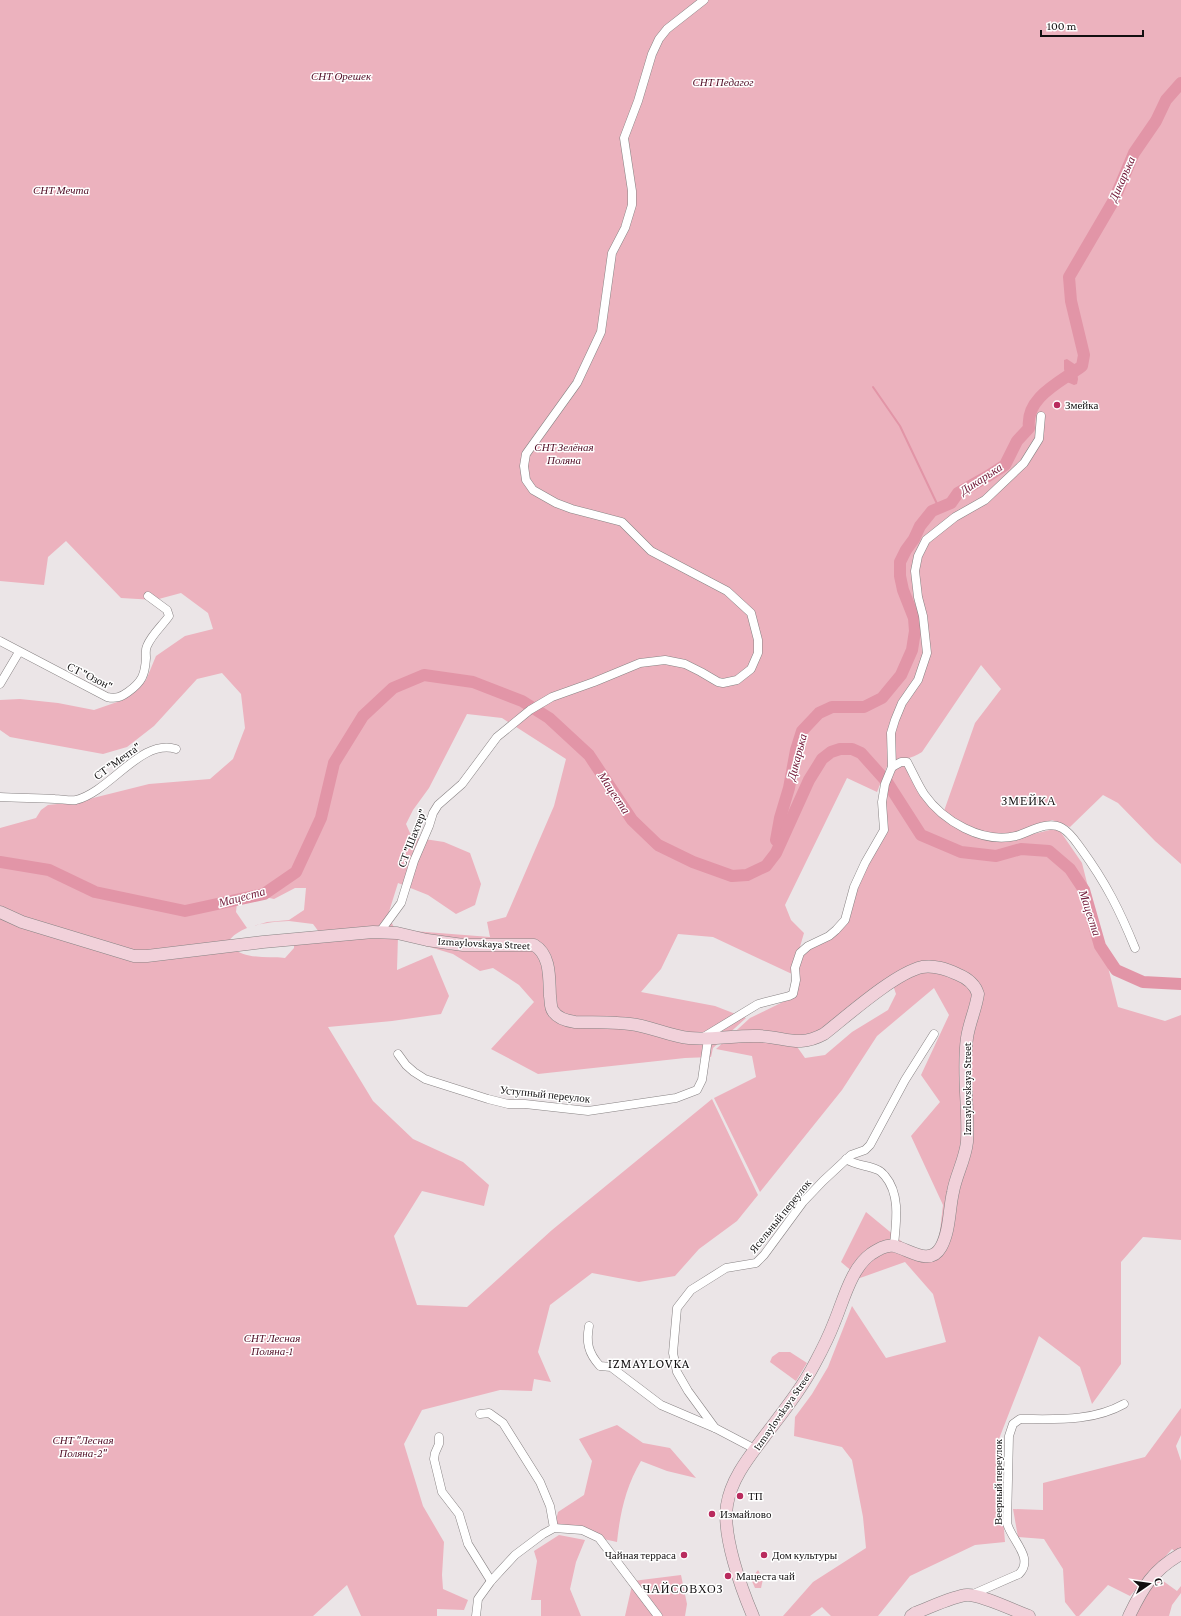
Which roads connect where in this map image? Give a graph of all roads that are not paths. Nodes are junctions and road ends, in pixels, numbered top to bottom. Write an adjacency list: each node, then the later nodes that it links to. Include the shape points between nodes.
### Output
1 (704, 0): 11 (street, СТ "Шахтер", via 667,29 652,54 624,138 632,205 625,228 612,253 601,332 577,383 526,454 524,466 526,480 533,490 572,509 622,522 651,551 727,590 751,613 758,640 758,653 751,669 737,680 723,683 685,664 665,660 646,662 552,697 530,710 497,737 462,784 438,805 414,861 400,903)
2 (1042, 416): 8 (street, via 1039,439 1024,464 981,503 955,517 926,540 918,556 915,571 927,653 918,680 894,720)
3 (148, 596): 5 (street, СТ "Озон", via 167,610 169,616 151,637 146,648 143,679 121,696 107,697)
4 (0, 641): 5 (street, СТ "Озон")
5 (20, 652): 6 (street)
6 (0, 684)
7 (176, 749): 9 (street, СТ "Мечта", via 166,747 140,756 111,781 76,800)
8 (891, 771): 12 (street, via 901,762 907,762 924,794 939,811 975,834 996,838 1014,836 1054,825 1069,832 1100,875 1122,916); 14 (street, via 885,784 882,802 884,830 854,888 845,920 829,936 800,953 795,968 793,994 758,1004)
9 (0, 797)
10 (0, 912): 11 (street, Izmaylovskaya Street, via 22,922 134,956)
11 (379, 933): 14 (street, Izmaylovskaya Street, via 397,933 463,944 534,945 545,955 551,1007 556,1016 575,1022 631,1024 672,1035)
12 (1134, 948)
13 (934, 1034): 16 (street, Ясельный переулок, via 905,1080 870,1145)
14 (705, 1039): 15 (street, Уступный переулок, via 702,1080 697,1090 676,1098 588,1111 508,1104 488,1099 426,1079 406,1065); 17 (street, Izmaylovskaya Street, via 758,1036 801,1042 813,1040 892,981 921,967 938,966 972,983 978,994 967,1038 965,1158 953,1190 946,1232 941,1247 928,1256 917,1256)
15 (398, 1054)
16 (846, 1159): 17 (street, via 860,1166 879,1170 889,1181 896,1204); 21 (street, Ясельный переулок, via 803,1202 756,1263 726,1268 691,1290 677,1308 673,1353 677,1372)
17 (894, 1245): 23 (street, Izmaylovskaya Street, via 884,1246 869,1255 854,1274 816,1363)
18 (589, 1326): 21 (street, via 589,1350 600,1366 611,1367 661,1405)
19 (1124, 1404): 27 (street, Веерный переулок, via 1075,1420 1020,1419 1013,1424 1009,1436 1007,1523 1026,1564 1019,1574)
20 (480, 1414): 24 (street, via 489,1413 503,1423 540,1482 550,1506)
21 (715, 1428): 23 (street)
22 (439, 1437): 26 (street, via 434,1459 442,1492 459,1514 468,1544)
23 (755, 1449): 30 (street, Izmaylovskaya Street, via 737,1476 726,1510 728,1535 739,1576)
24 (554, 1528): 26 (street, via 515,1555); 29 (street, via 582,1530 599,1538)
25 (1181, 1554): 33 (street, via 1167,1562 1153,1576 1140,1593)
26 (491, 1581): 28 (street, via 478,1599)
27 (971, 1595): 31 (street, via 959,1596); 32 (street)
28 (476, 1616)
29 (658, 1616)
30 (754, 1616)
31 (911, 1616)
32 (1029, 1616)
33 (1129, 1616)

